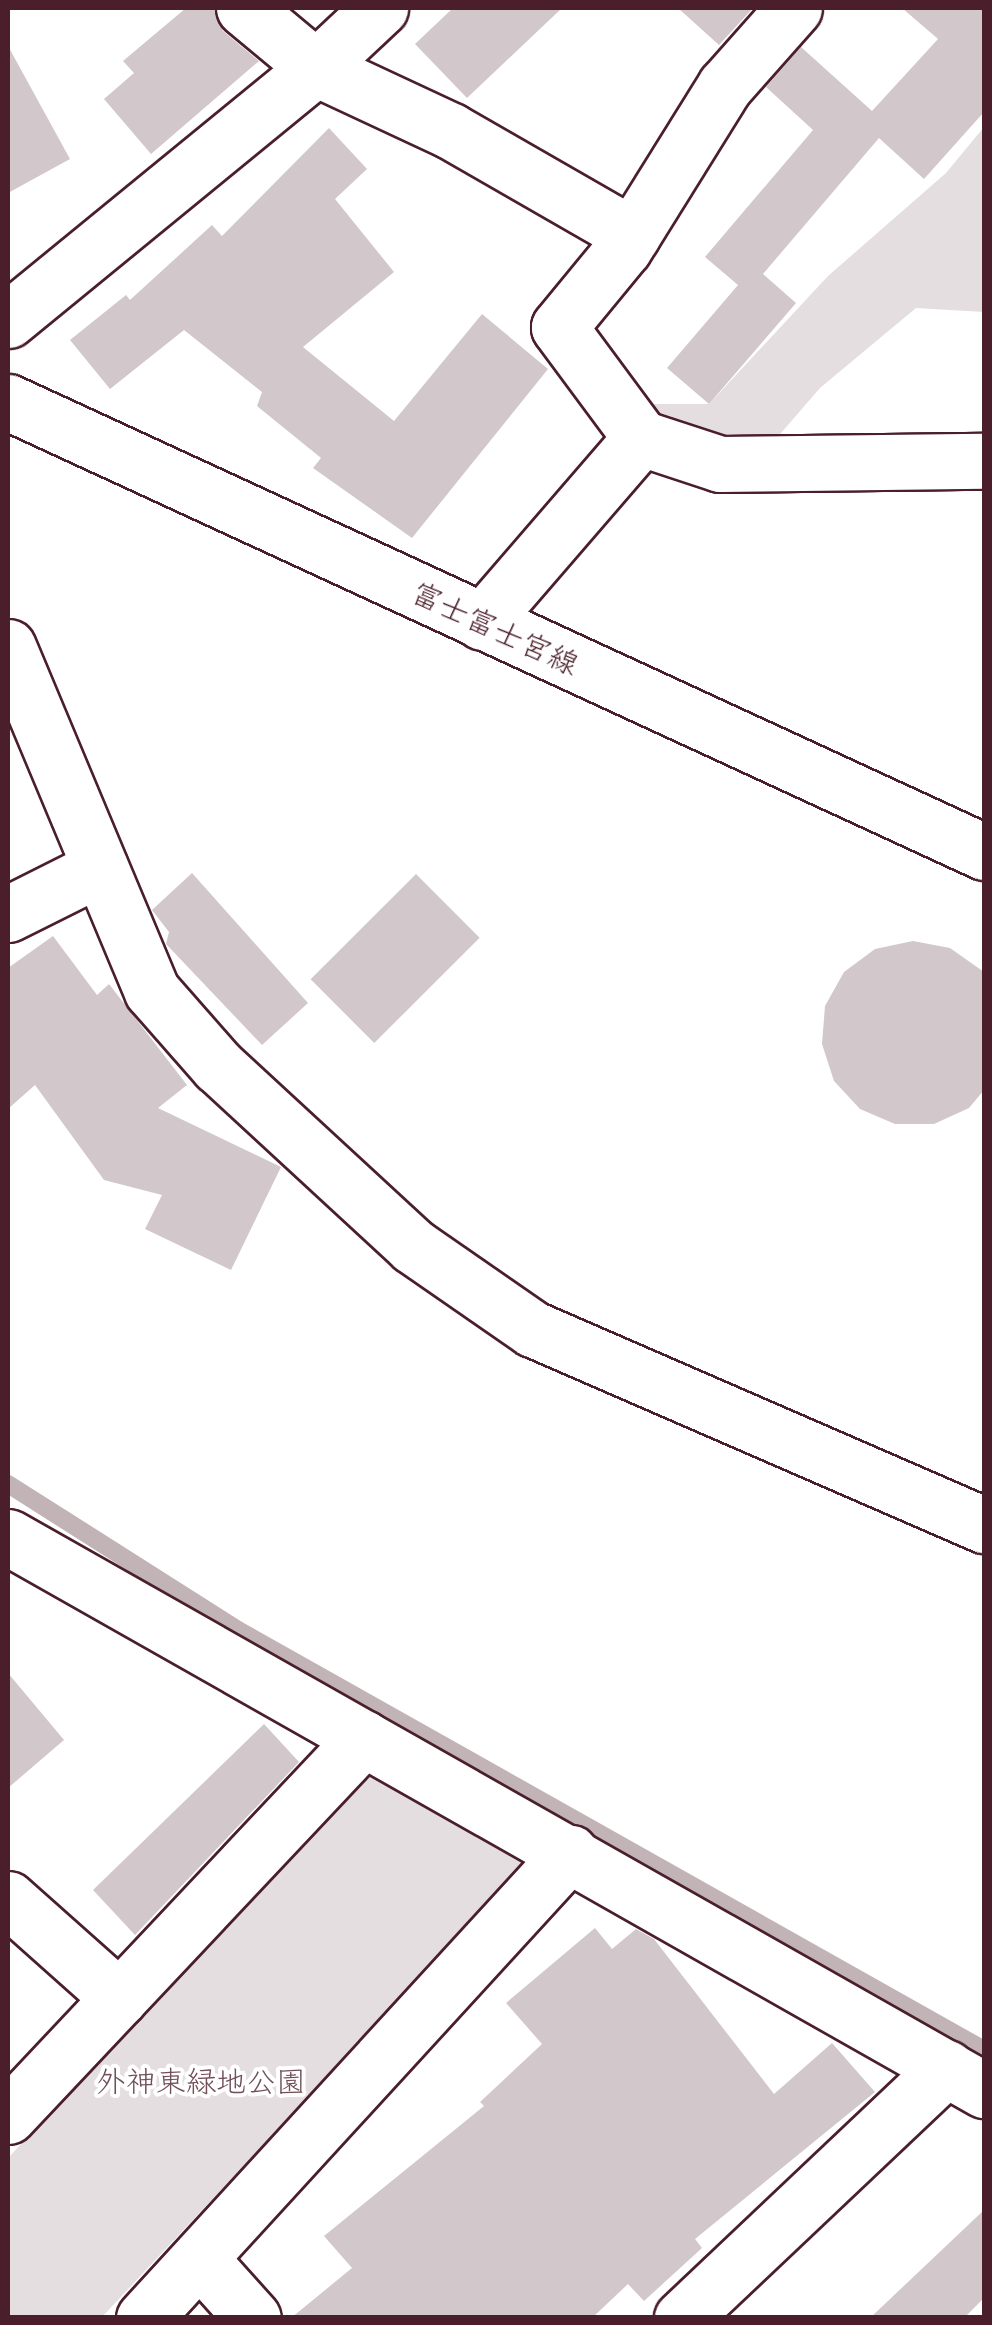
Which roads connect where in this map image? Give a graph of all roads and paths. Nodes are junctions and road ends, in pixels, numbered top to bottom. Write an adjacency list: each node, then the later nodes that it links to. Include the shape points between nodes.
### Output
1 (244, 8): 4 (street)
2 (380, 8): 4 (street)
3 (794, 8): 5 (street, via 725,86)
4 (316, 68): 5 (street, via 451,132); 6 (street)
5 (632, 235): 8 (street, via 559,327)
6 (8, 320)
7 (8, 402): 10 (street, 富士富士宮線)
8 (642, 438): 9 (street, via 720,464); 10 (street)
9 (984, 461)
10 (482, 622): 12 (street, 富士富士宮線)
11 (8, 647): 13 (street)
12 (984, 852)
13 (100, 868): 14 (street); 15 (street, via 152,991 218,1066 413,1246 533,1329)
14 (8, 914)
15 (984, 1525)
16 (8, 1537): 17 (street)
17 (364, 1738): 18 (street); 20 (street)
18 (570, 1853): 21 (street); 23 (street)
19 (8, 1899): 20 (street)
20 (119, 1998): 22 (street)
21 (965, 2079): 26 (street, via 891,2127)
22 (8, 2116)
23 (200, 2259): 24 (street); 25 (street)
24 (144, 2318)
25 (254, 2318)
26 (682, 2318)

